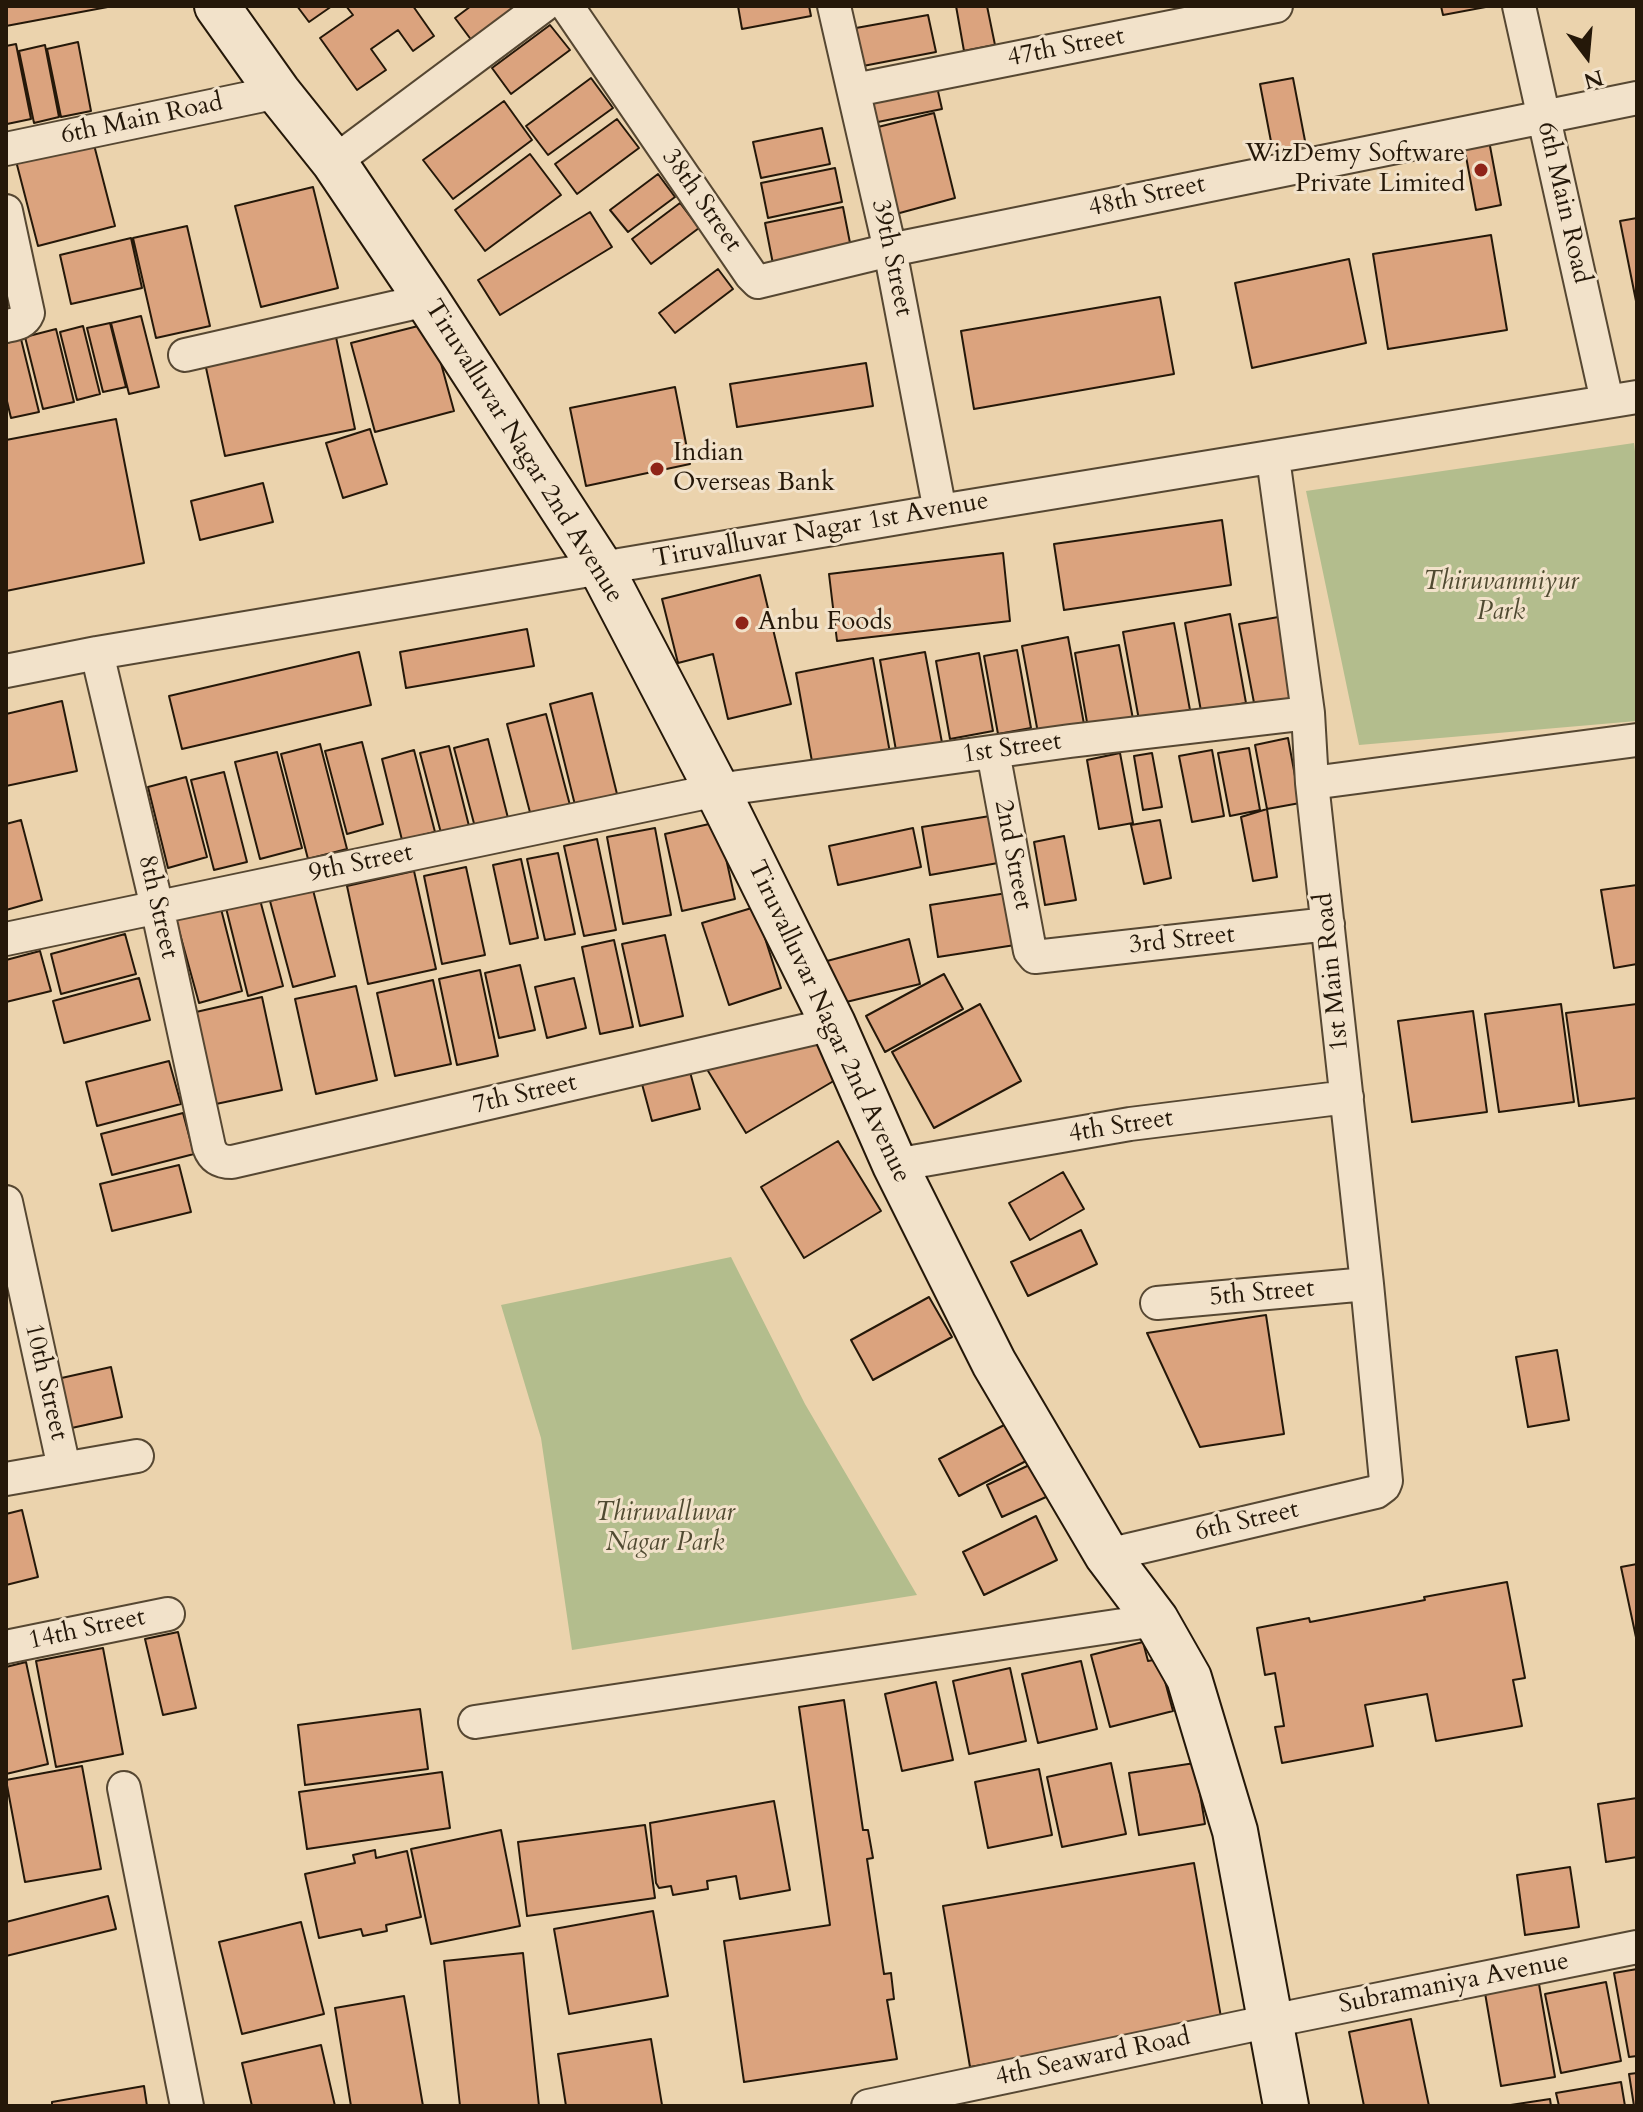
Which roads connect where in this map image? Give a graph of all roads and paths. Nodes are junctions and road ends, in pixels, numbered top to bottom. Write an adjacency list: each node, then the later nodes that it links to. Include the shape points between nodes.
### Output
1 (217, 6): 8 (street, Tiruvalluvar Nagar 2nd Avenue)
2 (543, 6): 12 (street)
3 (567, 6): 14 (street, 38th Street, via 754,279 763,282)
4 (834, 6): 7 (street, 39th Street)
5 (1276, 6): 7 (street, 47th Street)
6 (1519, 6): 10 (street, 6th Main Road)
7 (855, 90): 14 (street, 39th Street)
8 (278, 92): 11 (street, 6th Main Road); 12 (street, Tiruvalluvar Nagar 2nd Avenue)
9 (1637, 98): 10 (street, 48th Street)
10 (1544, 116): 14 (street, 48th Street); 18 (street, 6th Main Road)
11 (6, 149)
12 (334, 162): 15 (street, Tiruvalluvar Nagar 2nd Avenue)
13 (6, 211): 16 (street, via 28,308)
14 (890, 250): 20 (street, 39th Street)
15 (427, 300): 17 (street); 21 (street, Tiruvalluvar Nagar 2nd Avenue)
16 (16, 322)
17 (185, 355)
18 (1622, 399): 19 (street, Tiruvalluvar Nagar 1st Avenue)
19 (1273, 458): 20 (street, Tiruvalluvar Nagar 1st Avenue); 24 (street, 1st Main Road)
20 (940, 511): 21 (street, Tiruvalluvar Nagar 1st Avenue)
21 (601, 568): 22 (street, Tiruvalluvar Nagar 1st Avenue); 28 (street, Tiruvalluvar Nagar 2nd Avenue)
22 (97, 653): 23 (street, Tiruvalluvar Nagar 1st Avenue); 29 (street, 8th Street)
23 (6, 671)
24 (1308, 713): 26 (street, 1st Street); 27 (street, 1st Main Road)
25 (1637, 740): 27 (street)
26 (993, 752): 28 (street, 1st Street); 32 (street, 2nd Street)
27 (1312, 783): 30 (street, 1st Main Road)
28 (717, 790): 29 (street, 9th Street); 33 (street, Tiruvalluvar Nagar 2nd Avenue)
29 (157, 907): 31 (street, 9th Street); 35 (street, 8th Street, via 209,1147)
30 (1328, 924): 32 (street, 3rd Street); 34 (street, 1st Main Road)
31 (6, 939)
32 (1035, 957)
33 (833, 1024): 35 (street, 7th Street, via 232,1162); 36 (street, Tiruvalluvar Nagar 2nd Avenue)
34 (1347, 1097): 36 (street, 4th Street, via 1130,1124); 38 (street, 1st Main Road)
35 (218, 1160)
36 (895, 1165): 45 (street, Tiruvalluvar Nagar 2nd Avenue, via 994,1363)
37 (6, 1202): 39 (street, 10th Street)
38 (1367, 1284): 40 (street, 5th Street); 44 (street, 1st Main Road)
39 (16, 1299): 42 (street, 10th Street)
40 (1157, 1303)
41 (137, 1456): 42 (street)
42 (64, 1468): 43 (street)
43 (6, 1479)
44 (1384, 1486): 45 (street, 6th Street)
45 (1107, 1555): 47 (street, Tiruvalluvar Nagar 2nd Avenue)
46 (168, 1614): 48 (street, 14th Street)
47 (1156, 1620): 49 (street); 52 (street, Tiruvalluvar Nagar 2nd Avenue, via 1189,1678 1235,1831)
48 (6, 1647)
49 (475, 1722)
50 (124, 1788): 53 (street)
51 (1637, 1947): 52 (street, Subramaniya Avenue)
52 (1271, 2021): 54 (street, 4th Seaward Road); 55 (street, Tiruvalluvar Nagar 2nd Avenue)
53 (187, 2106)
54 (868, 2106)
55 (1286, 2106)

